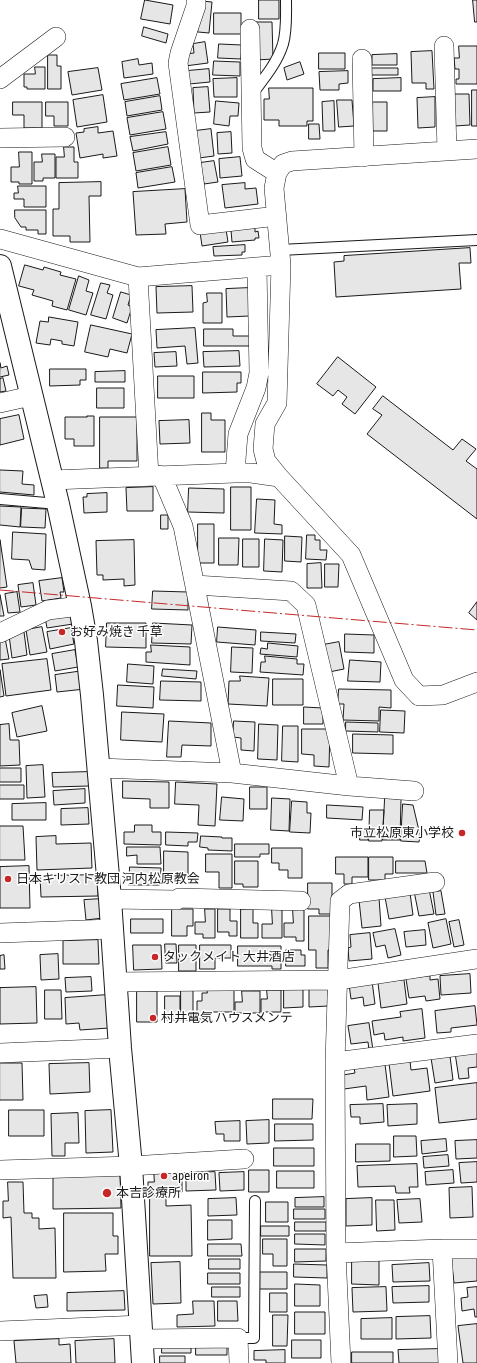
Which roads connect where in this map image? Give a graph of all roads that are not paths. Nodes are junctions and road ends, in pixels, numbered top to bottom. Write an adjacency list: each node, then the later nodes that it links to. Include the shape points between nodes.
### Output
1 (196, 0): 15 (street, via 178,62 200,225)
2 (286, 0): 8 (lane, via 283,44 273,66)
3 (250, 29): 8 (street)
4 (56, 37): 7 (street)
5 (444, 46): 12 (street)
6 (362, 59): 13 (street)
7 (0, 79)
8 (251, 96): 14 (street, via 252,148 255,159)
9 (65, 137): 10 (street)
10 (0, 138)
11 (477, 149): 12 (street)
12 (447, 151): 13 (street)
13 (364, 157): 14 (street, via 292,161 283,164)
14 (277, 173): 15 (street, via 274,188)
15 (277, 216): 18 (street)
16 (0, 239): 21 (street)
17 (477, 240): 18 (lane)
18 (280, 258): 20 (street); 26 (street, via 277,403 265,424 263,449 266,461)
19 (0, 266): 22 (street)
20 (257, 268): 21 (street); 24 (street, via 259,373 256,388 238,434)
21 (138, 277): 25 (street)
22 (31, 396): 23 (street); 27 (street)
23 (0, 403)
24 (235, 473): 25 (street); 26 (street)
25 (154, 476): 27 (street); 30 (street, via 164,481 183,526)
26 (279, 477): 33 (street, via 351,555 404,680 419,696 443,695)
27 (52, 480): 29 (street)
28 (0, 499): 29 (lane)
29 (58, 504): 31 (street)
30 (196, 585): 35 (street); 36 (street, via 291,591 306,604)
31 (80, 606): 32 (street, via 48,610); 34 (street, via 92,688)
32 (0, 633)
33 (477, 682)
34 (99, 768): 35 (street); 39 (street)
35 (232, 773): 36 (street)
36 (349, 786): 37 (street)
37 (414, 790)
38 (435, 882): 44 (street, via 349,894 340,901)
39 (110, 899): 40 (street, via 177,900 196,890 268,892); 41 (street)
40 (300, 901)
41 (112, 929): 42 (street); 45 (street)
42 (0, 934)
43 (477, 959): 44 (street)
44 (338, 980): 45 (street); 49 (street)
45 (115, 982): 47 (street)
46 (477, 1044): 49 (street)
47 (120, 1048): 48 (street); 51 (street)
48 (0, 1053)
49 (335, 1062): 56 (street)
50 (244, 1159): 51 (street)
51 (131, 1166): 52 (street); 58 (street)
52 (0, 1170)
53 (255, 1201): 59 (lane, via 254,1338)
54 (442, 1249): 55 (street); 56 (street); 63 (street)
55 (477, 1249)
56 (336, 1253): 62 (street)
57 (0, 1331): 58 (street)
58 (141, 1332): 59 (street); 60 (street)
59 (238, 1338): 61 (street)
60 (143, 1363)
61 (239, 1363)
62 (341, 1363)
63 (448, 1363)

